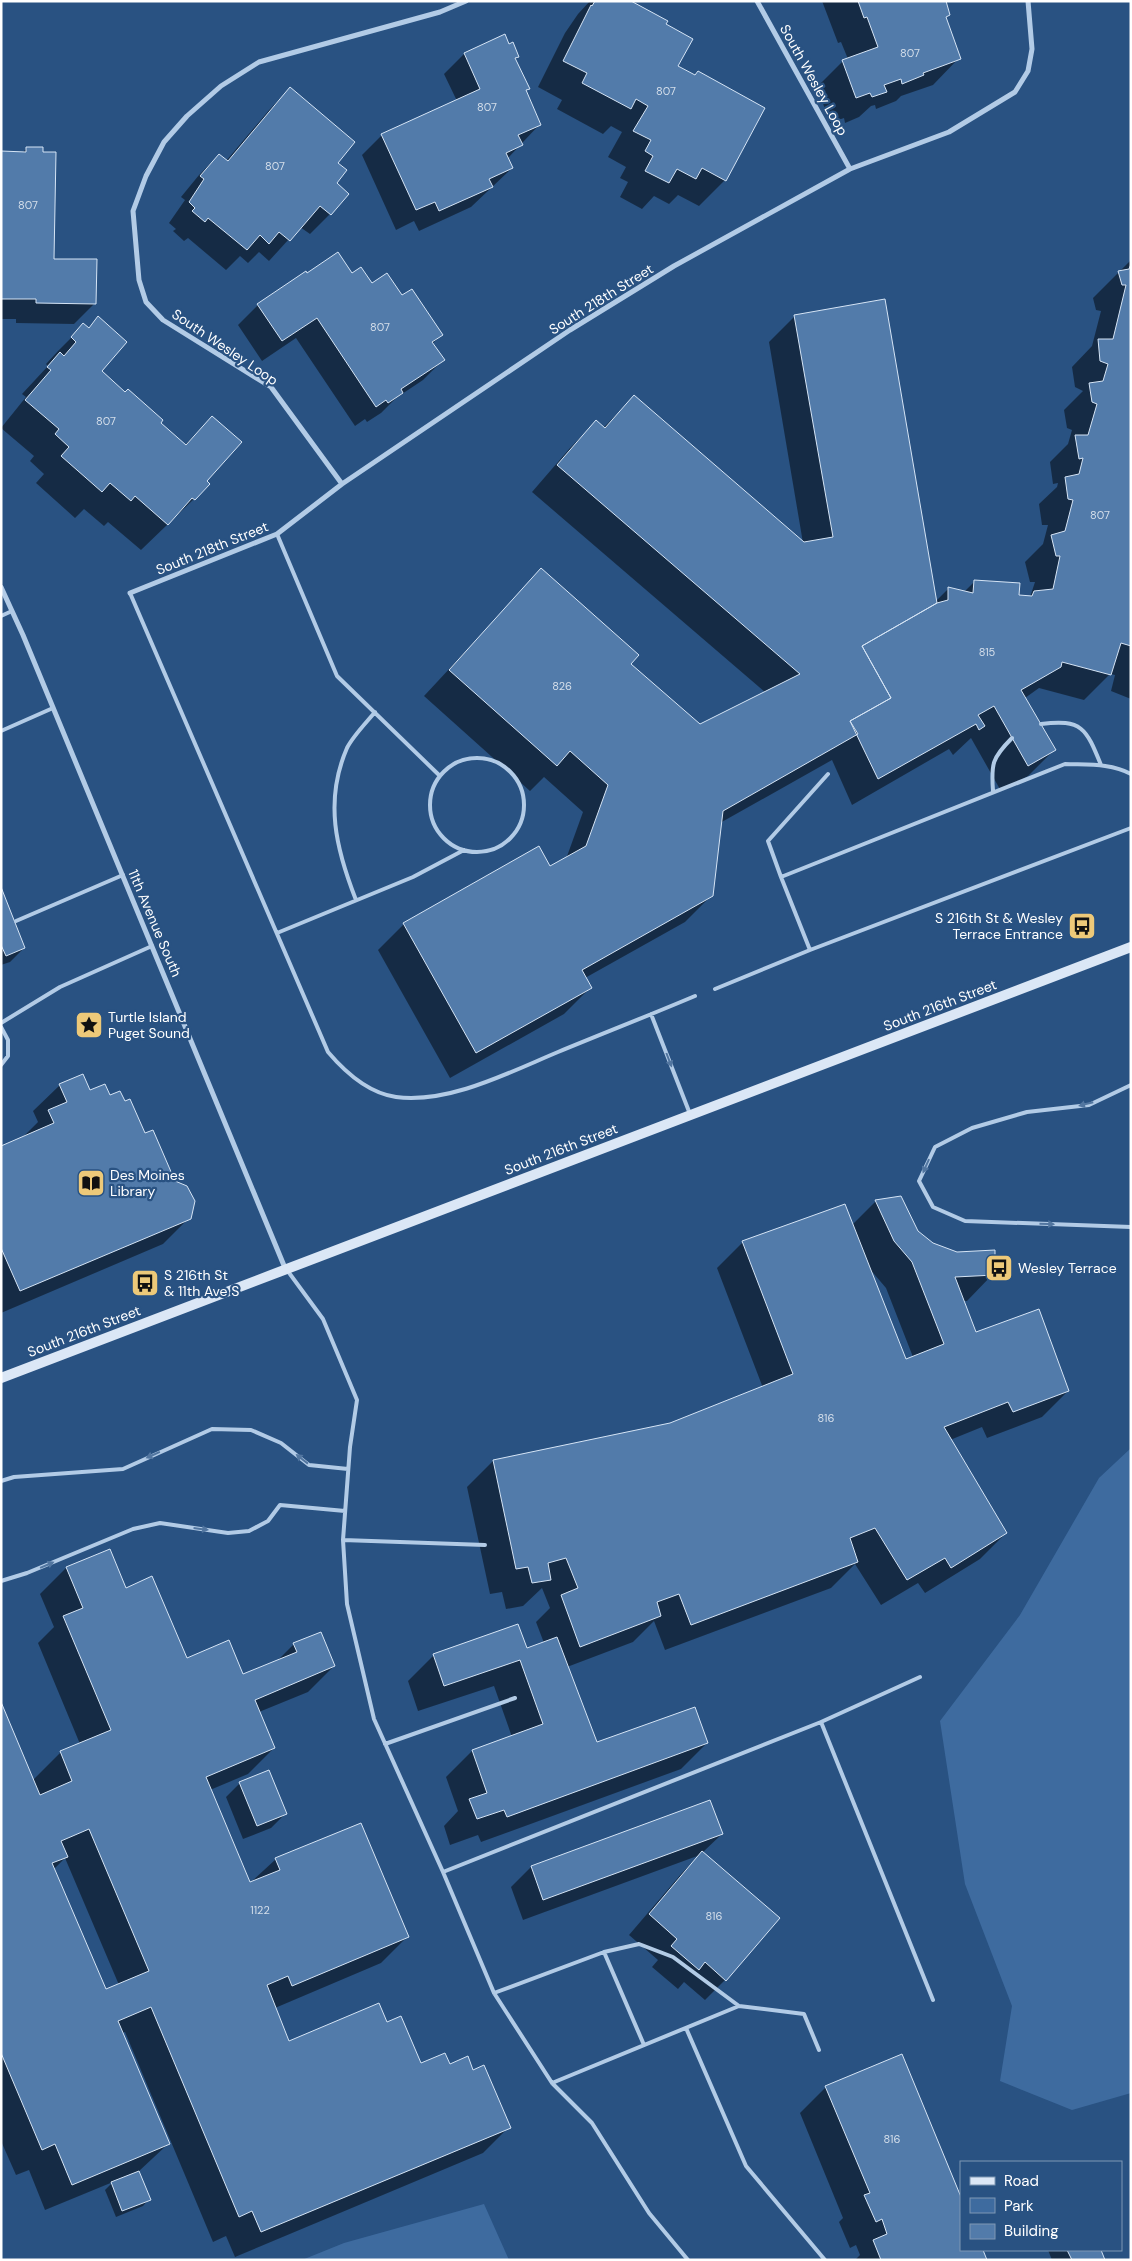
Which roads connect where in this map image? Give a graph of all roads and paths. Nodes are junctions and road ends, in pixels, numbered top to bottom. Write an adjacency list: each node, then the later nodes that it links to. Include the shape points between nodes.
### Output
1 (466, 1): 5 (street, South Wesley Loop, via 440,12 259,62 221,86 164,142 133,211 139,280 146,302 163,320 271,387)
2 (757, 1): 4 (street, South Wesley Loop)
3 (1028, 1): 4 (street, South 218th Street, via 1032,49 1028,70 1015,92 949,132)
4 (850, 169): 5 (street, South 218th Street, via 674,266 570,330)
5 (342, 484): 6 (street, South 218th Street)
6 (276, 534): 8 (street, South 218th Street); 12 (lane, via 337,676)
7 (1, 587): 9 (street, 11th Avenue South)
8 (130, 593): 27 (lane)
9 (12, 611): 10 (lane); 11 (street, 11th Avenue South)
10 (1, 616)
11 (53, 708): 14 (lane); 23 (street, 11th Avenue South)
12 (375, 712): 19 (lane); 25 (lane, via 348,747 336,783 334,815 337,846)
13 (1041, 724): 16 (lane, via 1064,721 1081,728 1090,740)
14 (1, 731)
15 (1012, 738): 20 (lane, via 1000,750 991,768)
16 (1100, 765): 18 (lane); 20 (lane, via 1065,764)
17 (828, 774): 24 (lane, via 768,841)
18 (1131, 774)
19 (440, 776): 22 (lane, via 432,790 432,821 450,844); 22 (lane, via 467,760 484,759 499,764 512,774 520,787 524,802 522,817 507,842 479,852)
20 (993, 791): 24 (lane)
21 (1131, 828): 30 (lane)
22 (464, 850): 25 (lane, via 413,877)
23 (123, 875): 26 (lane); 28 (street, 11th Avenue South)
24 (781, 876): 30 (lane)
25 (356, 900): 27 (lane)
26 (16, 921)
27 (277, 933): 33 (lane, via 328,1052 345,1072 367,1086 395,1097 431,1097 477,1085)
28 (152, 946): 34 (lane, via 60,987); 39 (street, 11th Avenue South)
29 (1131, 947): 37 (main road, South 216th Street)
30 (810, 950): 31 (lane)
31 (715, 989)
32 (695, 996): 33 (lane)
33 (651, 1014): 37 (lane, one-way to 37)
34 (1, 1025): 35 (lane, via 8,1040 8,1056)
35 (1, 1065)
36 (1131, 1084): 38 (lane, one-way to 38, via 1089,1105 1027,1112 972,1128 935,1147 919,1181 933,1207 965,1221)
37 (690, 1114): 39 (main road, South 216th Street)
38 (1131, 1227)
39 (286, 1268): 40 (main road, South 216th Street); 41 (lane, via 323,1319 357,1400)
40 (1, 1378)
41 (348, 1469): 42 (lane, one-way to 42, via 309,1465 281,1443 252,1430 212,1429 123,1469 14,1476); 43 (lane)
42 (1, 1481)
43 (345, 1511): 44 (lane); 46 (lane, one-way to 43, via 133,1529 160,1523 228,1533 249,1531 268,1521 280,1505)
44 (343, 1540): 45 (lane); 50 (lane, via 347,1604 374,1719)
45 (485, 1545)
46 (1, 1581)
47 (920, 1678): 49 (lane)
48 (515, 1698): 50 (lane)
49 (821, 1722): 51 (lane); 54 (lane)
50 (385, 1744): 51 (lane)
51 (443, 1872): 53 (lane)
52 (604, 1952): 53 (lane); 55 (lane, via 638,1944 673,1957); 57 (lane)
53 (494, 1992): 59 (lane)
54 (933, 2000)
55 (739, 2006): 56 (lane); 58 (lane, via 804,2014)
56 (686, 2028): 57 (lane); 61 (lane, via 746,2166)
57 (644, 2045): 59 (lane)
58 (819, 2050)
59 (552, 2082): 60 (lane, via 592,2122 650,2213)
60 (688, 2260)
61 (825, 2260)

